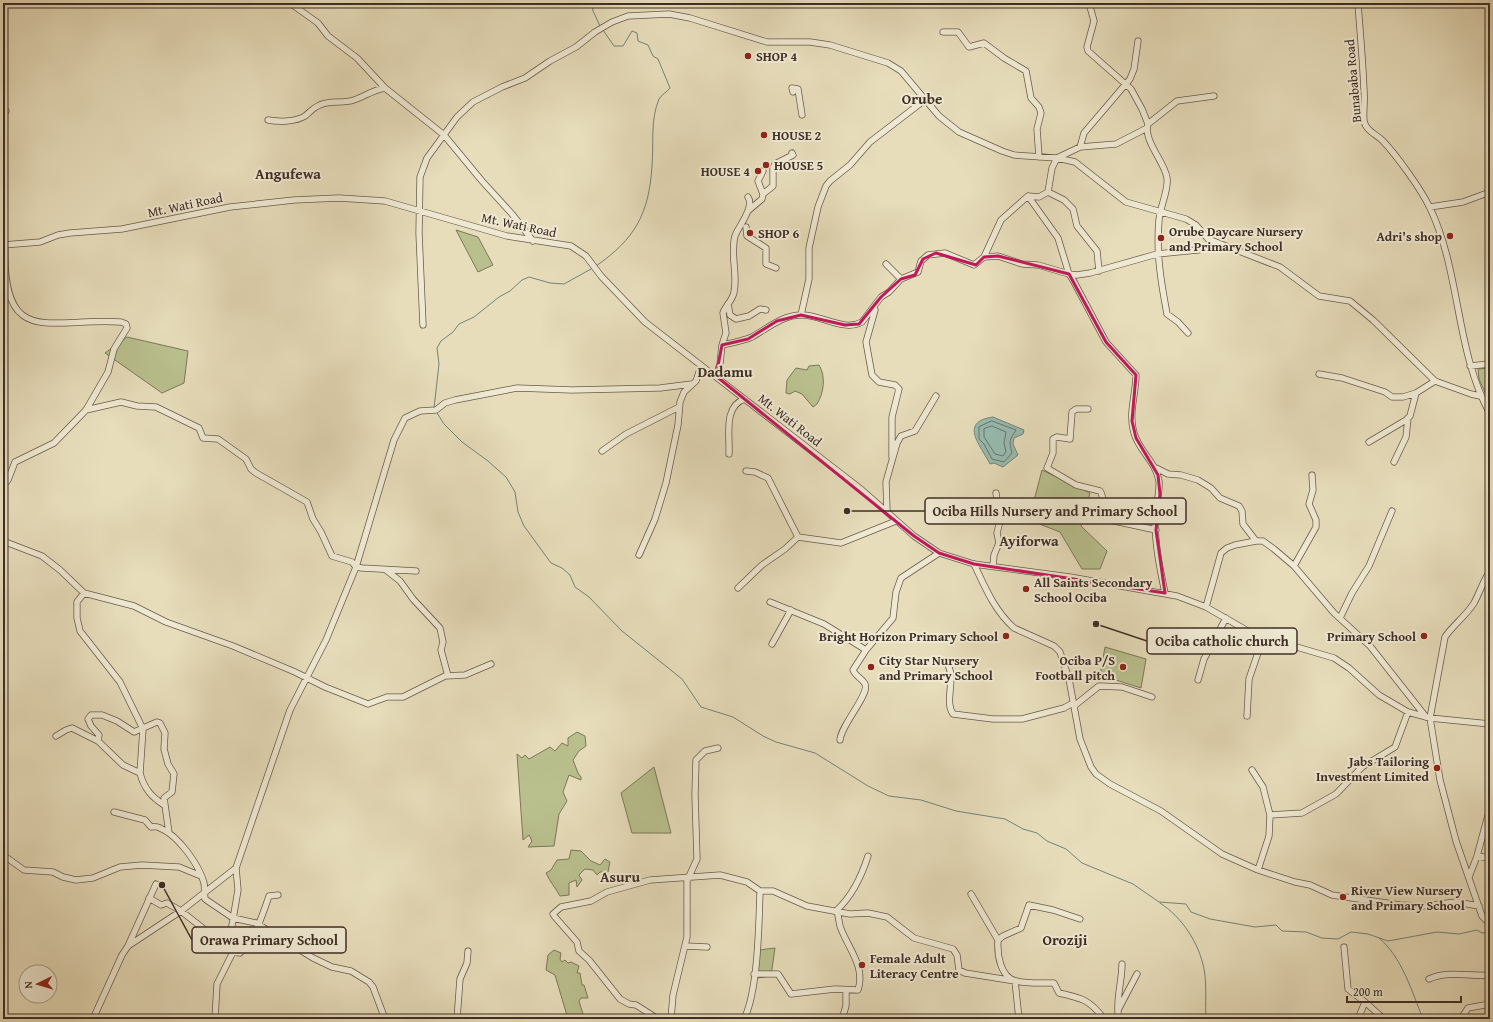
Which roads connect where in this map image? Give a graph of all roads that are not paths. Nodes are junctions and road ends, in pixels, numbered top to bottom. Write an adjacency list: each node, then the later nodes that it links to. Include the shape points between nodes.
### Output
1 (290, 3): 7 (street, via 318,23 328,36 357,58)
2 (1089, 3): 6 (street, via 1094,22 1088,51)
3 (1358, 3): 25 (street, Bunababa Road, via 1364,122 1399,162)
4 (943, 32): 17 (street, via 958,32 969,47 984,43 1026,71 1030,98 1041,113 1037,129)
5 (1138, 41): 6 (street, via 1134,69)
6 (1126, 83): 13 (street, via 1137,98); 15 (street, via 1084,133)
7 (385, 88): 12 (street, via 367,93 353,101 324,103 296,119); 14 (street)
8 (794, 92): 11 (street, via 792,88 798,89)
9 (1214, 96): 13 (street, via 1177,101)
10 (926, 99): 14 (street, via 910,80 893,66 830,44 767,42 682,16 646,14 628,16 608,24 525,78 473,102 463,110); 17 (street, via 945,122 959,132 1002,151); 43 (street, via 870,142 850,165 826,186 818,207 809,248 809,279)
11 (802, 115)
12 (268, 120)
13 (1147, 126): 15 (street, via 1116,144); 27 (street, via 1149,138 1167,177)
14 (444, 135): 26 (street, via 422,168); 29 (street)
15 (1080, 147): 18 (street)
16 (792, 153): 22 (street, via 793,155 775,164 773,186)
17 (1039, 157): 18 (street)
18 (1057, 158): 20 (street, via 1052,168); 27 (street, via 1084,167 1126,202)
19 (763, 171): 22 (street, via 758,180)
20 (1048, 192): 23 (street, via 1039,197); 36 (street, via 1064,200 1073,209 1077,226 1097,252)
21 (1490, 192): 25 (street, via 1463,202)
22 (763, 194): 28 (street, via 761,201 750,209)
23 (1028, 196): 33 (street, via 1001,220); 37 (street, via 1058,238)
24 (748, 197): 28 (street, via 750,202)
25 (1430, 208): 49 (street, Bunababa Road, via 1452,276)
26 (419, 211): 29 (street, Mt. Wati Road); 30 (street, Mt. Wati Road, via 385,201 363,198 287,201 230,207 122,229 70,233 40,242); 44 (street)
27 (1160, 211): 31 (street, via 1191,221 1208,239); 32 (street)
28 (745, 226): 35 (street, via 747,236 766,248 766,264); 41 (street, via 735,238 732,260 734,293)
29 (533, 241): 48 (street, Mt. Wati Road, via 571,246 578,250 634,312)
30 (4, 245): 60 (street, via 6,282 14,303 26,318 34,322 52,324 109,321 121,322 127,326 112,354 108,372)
31 (1222, 245): 32 (street); 52 (street, via 1280,267 1319,296 1350,301)
32 (1157, 254): 36 (street); 45 (street, via 1167,314)
33 (984, 257): 37 (street, via 1002,257); 39 (street, via 974,265 945,253 931,254 923,259 915,275)
34 (886, 264): 39 (street)
35 (776, 268)
36 (1099, 271): 38 (street)
37 (1069, 274): 38 (street)
38 (1075, 277): 68 (street, via 1106,342 1136,375 1132,410 1134,432 1141,448)
39 (901, 279): 40 (street)
40 (879, 300): 43 (street, via 859,324 845,325); 66 (street, via 866,346 874,378 879,382 895,384 899,390 892,417)
41 (728, 304): 42 (street, via 730,315 736,319 749,316 760,309); 46 (street, via 723,314 726,334)
42 (766, 310)
43 (801, 315): 46 (street, via 777,321 748,339)
44 (423, 325)
45 (1188, 333)
46 (722, 345): 51 (street)
47 (1490, 364): 49 (street)
48 (701, 366): 51 (street, Mt. Wati Road); 53 (street, via 696,381)
49 (1470, 366): 56 (street, Bunababa Road)
50 (1319, 374): 54 (street, via 1342,378 1385,392 1392,397)
51 (716, 376): 57 (street, Mt. Wati Road)
52 (1435, 380): 54 (street); 56 (street)
53 (692, 384): 58 (street, via 684,392); 85 (street, via 660,388 517,388 455,400 445,403 436,410 420,411 405,418 394,440)
54 (1416, 393): 62 (street)
55 (936, 396): 66 (street, via 915,431 899,438)
56 (1480, 396): 61 (street, Bunababa Road)
57 (745, 399): 65 (street, via 736,403 730,413); 73 (street, Mt. Wati Road)
58 (679, 407): 64 (street, via 626,434); 81 (street, via 678,425 666,483 653,524)
59 (1088, 409): 76 (street, via 1076,409 1072,412 1070,440 1057,437 1053,439 1053,453 1047,468 1076,485 1100,491 1103,496 1105,518)
60 (86, 410): 71 (street, via 54,443 15,462); 85 (street, via 121,402 156,407 198,428 203,438 218,439 246,459 256,473 307,502 330,554 352,562)
61 (1490, 414)
62 (1408, 418): 63 (street); 67 (street, via 1406,437)
63 (1369, 442)
64 (602, 451)
65 (729, 454)
66 (892, 457): 73 (street, via 885,490)
67 (1394, 462)
68 (1156, 468): 76 (street, via 1160,494 1156,510); 78 (street, via 1168,474 1198,480 1211,488 1220,498 1239,506 1243,524)
69 (746, 471): 77 (street, via 768,478)
70 (1312, 475): 84 (street, via 1313,490 1309,504 1316,520 1316,527)
71 (3, 486)
72 (996, 493): 83 (street, via 1000,521 997,533 999,543)
73 (886, 511): 75 (street, Mt. Wati Road)
74 (1392, 511): 96 (street, via 1373,559)
75 (896, 521): 77 (street, via 841,543); 80 (street, Mt. Wati Road)
76 (1156, 530): 91 (street)
77 (798, 537): 89 (street)
78 (1256, 540): 84 (street, via 1268,544); 93 (street, via 1235,545 1221,553)
79 (3, 541): 90 (street, via 42,556)
80 (939, 553): 82 (street, Mt. Wati Road); 99 (street, via 901,578 896,592 893,618)
81 (639, 555)
82 (974, 564): 83 (street, Mt. Wati Road); 106 (street, via 995,607 1008,623 1054,646 1060,652 1068,675)
83 (993, 566): 91 (street, Mt. Wati Road)
84 (1294, 566): 96 (street)
85 (356, 567): 86 (street); 103 (street, via 326,640)
86 (386, 569): 87 (street); 102 (street, via 400,581 440,628 443,642 441,650)
87 (416, 571)
88 (1490, 571): 109 (street, via 1474,603 1445,637)
89 (738, 588)
90 (84, 593): 103 (street, via 134,606 166,622 233,646); 111 (street, via 77,602 80,631 120,682)
91 (1165, 593): 93 (street, Mt. Wati Road)
92 (770, 602): 94 (street)
93 (1206, 607): 95 (street, Mt. Wati Road)
94 (792, 610): 98 (street); 99 (street, via 824,624)
95 (1226, 618): 97 (street, Mt. Wati Road); 104 (street, via 1204,659)
96 (1340, 618): 109 (street, via 1370,646)
97 (1263, 638): 107 (street, Mt. Wati Road, via 1334,658 1379,694); 108 (street, via 1248,688)
98 (772, 644)
99 (866, 650): 113 (street, via 853,670 866,689 844,726)
100 (491, 664): 102 (street, via 466,676)
101 (948, 665): 106 (street, via 951,673 953,714 993,719 1022,719)
102 (448, 676): 103 (street, via 402,697 387,697 369,704)
103 (306, 678): 127 (street, via 285,723)
104 (1198, 680)
105 (1152, 697): 106 (street, via 1122,687 1099,686)
106 (1073, 704): 128 (street, via 1084,749 1096,774 1161,811 1222,854)
107 (1408, 712): 109 (street, Mt. Wati Road); 121 (street, via 1394,747 1362,767 1336,794 1302,814)
108 (1247, 716)
109 (1428, 718): 110 (street, Mt. Wati Road); 131 (street, via 1458,852)
110 (1490, 724)
111 (143, 729): 114 (street, via 134,732 102,715 91,715 88,719 99,735); 117 (street); 118 (street, via 159,722 165,733 164,749 174,777 172,792 164,798)
112 (56, 736): 114 (street, via 71,728)
113 (840, 740)
114 (98, 741): 117 (street, via 123,765)
115 (718, 748): 129 (street, via 704,751 696,760 697,858)
116 (1252, 770): 121 (street, via 1263,787)
117 (140, 774): 118 (street, via 149,794)
118 (164, 805): 122 (street, via 168,815)
119 (1490, 808): 125 (street)
120 (114, 812): 122 (street, via 145,820 151,827 159,827)
121 (1270, 815): 128 (street, via 1268,836)
122 (169, 833): 130 (street, via 188,852)
123 (3, 855): 130 (street, via 28,871 53,872 63,878 76,880 93,878 120,867 142,865 178,867)
124 (868, 856): 139 (street, via 851,894)
125 (1477, 856): 126 (street); 131 (street)
126 (1490, 858)
127 (236, 868): 134 (street); 141 (street, via 238,890)
128 (1258, 870): 138 (street, via 1310,885 1332,895 1400,905 1422,906 1452,902)
129 (689, 876): 133 (street, via 720,875 747,882); 147 (street); 166 (street, via 660,878 607,892 597,899 561,907 553,914 577,942 579,951 620,999 636,1005)
130 (201, 877): 134 (street)
131 (1469, 877): 138 (street)
132 (156, 884): 137 (street)
133 (760, 891): 139 (street, via 769,890 807,906); 153 (street)
134 (205, 892): 140 (street); 141 (street, via 207,901)
135 (972, 894): 145 (street)
136 (278, 895): 143 (street, via 268,896)
137 (149, 898): 140 (street, via 161,905 167,903); 146 (street)
138 (1479, 906): 144 (street, via 1484,920)
139 (837, 910): 157 (street, via 850,914 868,913 887,917 914,938 953,949 960,970 965,974); 158 (street, via 840,926 855,956 859,973 858,990)
140 (181, 911): 146 (street); 151 (street)
141 (233, 918): 143 (street); 151 (street)
142 (1080, 920): 145 (street, via 1053,910 1029,906 1021,928)
143 (258, 924): 151 (street, via 248,947 240,953); 164 (street, via 313,958 332,967 351,971 372,984)
144 (1490, 924)
145 (998, 940): 157 (street, via 1003,970)
146 (128, 946): 162 (street)
147 (685, 946): 148 (street); 167 (street, via 673,995)
148 (707, 947)
149 (1344, 947): 159 (street, via 1348,989)
150 (468, 951): 165 (street, via 467,963 460,979)
151 (233, 952): 163 (street, via 217,984)
152 (1122, 964): 161 (street)
153 (754, 974): 158 (street, via 778,974 791,994); 168 (street, via 750,1006)
154 (1137, 974): 161 (street)
155 (1490, 975): 156 (street, via 1445,974)
156 (1429, 979)
157 (1015, 981): 170 (street); 171 (street, via 1054,983 1059,993 1076,996 1092,1004)
158 (846, 990): 169 (street, via 846,1006)
159 (1365, 1002): 173 (street); 174 (street)
160 (1490, 1004): 175 (street, via 1468,1008)
161 (1118, 1011): 172 (street)
162 (93, 1019)
163 (215, 1019)
164 (385, 1019)
165 (457, 1019)
166 (658, 1019)
167 (671, 1019)
168 (744, 1019)
169 (842, 1019)
170 (1019, 1019)
171 (1104, 1019)
172 (1118, 1019)
173 (1358, 1019)
174 (1384, 1019)
175 (1461, 1019)

